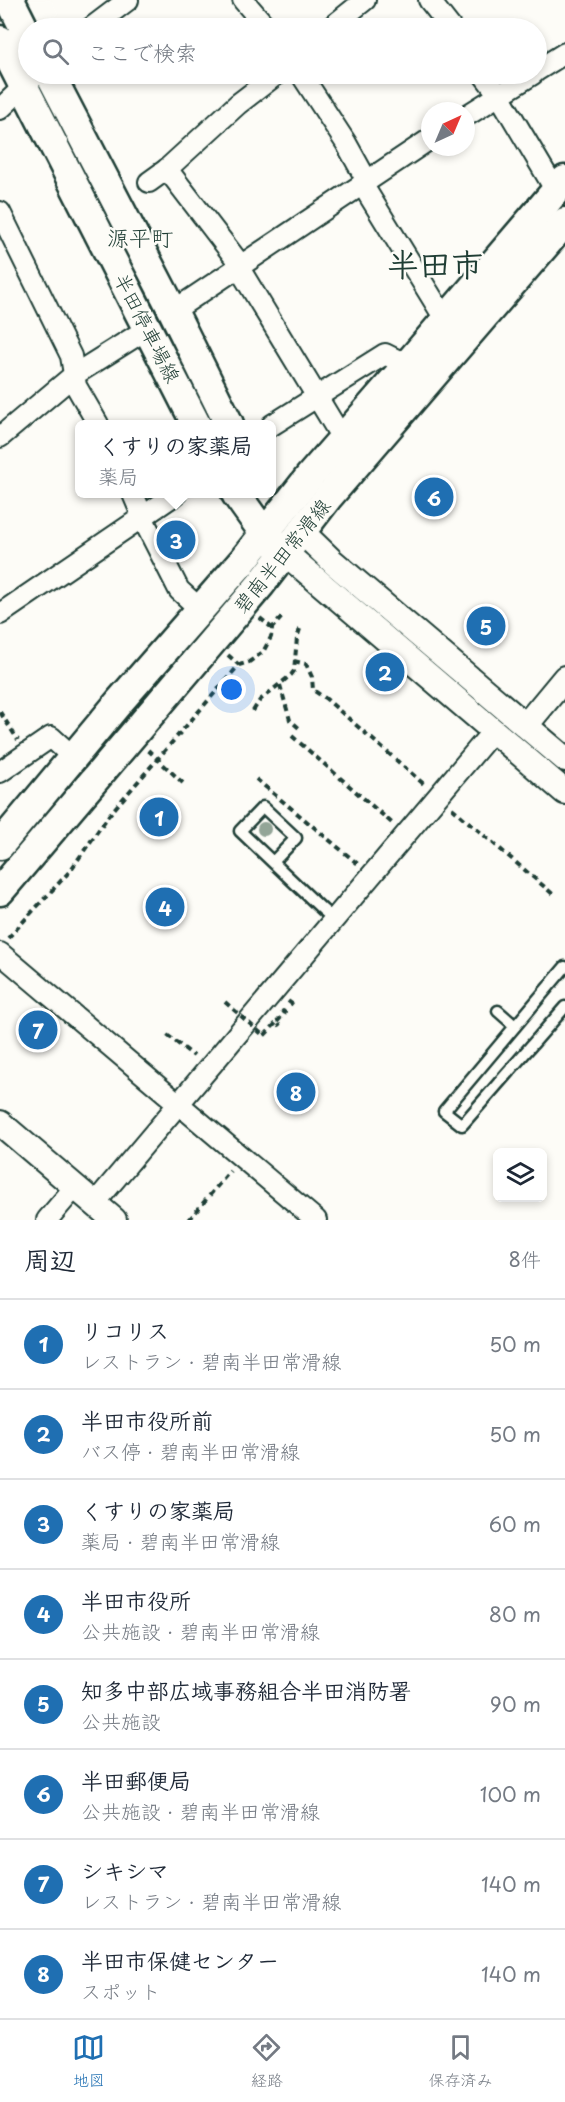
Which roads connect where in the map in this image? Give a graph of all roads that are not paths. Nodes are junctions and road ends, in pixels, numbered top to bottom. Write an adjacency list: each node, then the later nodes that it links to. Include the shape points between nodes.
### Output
1 (10, 0): 6 (main road)
2 (128, 0): 7 (street)
3 (243, 0): 8 (street)
4 (365, 0): 9 (street)
5 (429, 0): 10 (street)
6 (19, 18)
7 (104, 18)
8 (258, 18)
9 (342, 18)
10 (443, 18)
11 (5, 49): 13 (main road, 半田停車場線)
12 (565, 53): 14 (street)
13 (18, 64)
14 (547, 64)
15 (28, 84): 23 (street)
16 (34, 84): 35 (main road, 半田停車場線)
17 (55, 84): 33 (main road, 半田停車場線)
18 (264, 84): 26 (street)
19 (308, 84): 28 (street, via 346,143)
20 (491, 84): 22 (street)
21 (516, 84): 22 (street)
22 (499, 95): 24 (street); 29 (street)
23 (0, 110)
24 (475, 110)
25 (421, 145): 28 (street)
26 (167, 169): 27 (street); 32 (street)
27 (149, 182)
28 (365, 182): 32 (street); 34 (street)
29 (560, 185): 34 (main road, 碧南半田常滑線)
30 (0, 212): 37 (street, via 71,356)
31 (565, 222): 51 (main road, 碧南半田常滑線)
32 (239, 266): 33 (street); 38 (street)
33 (173, 311): 41 (main road, 半田停車場線)
34 (445, 319): 36 (main road, 碧南半田常滑線)
35 (147, 328): 37 (street); 40 (main road, 半田停車場線)
36 (407, 365): 38 (street, via 385,354); 44 (main road, 碧南半田常滑線)
37 (74, 375): 39 (street); 43 (street)
38 (316, 396): 42 (street); 44 (street)
39 (96, 420)
40 (194, 420)
41 (227, 420)
42 (276, 421)
43 (0, 436)
44 (342, 438): 48 (main road, 碧南半田常滑線)
45 (135, 498): 49 (street)
46 (170, 498): 49 (street)
47 (239, 498): 50 (main road)
48 (275, 502): 50 (main road, 碧南半田常滑線); 51 (main road)
49 (143, 516): 52 (street, via 179,590); 53 (street)
50 (264, 533): 51 (main road); 52 (main road, 碧南半田常滑線)
51 (293, 542): 55 (street, via 333,562); 56 (street); 63 (main road, 碧南半田常滑線)
52 (201, 610): 57 (main road, 碧南半田常滑線)
53 (0, 614)
54 (565, 678): 55 (street)
55 (526, 725): 58 (street)
56 (493, 731): 60 (street); 64 (street)
57 (74, 757): 59 (street, via 51,737); 61 (main road, 碧南半田常滑線)
58 (565, 759)
59 (0, 772)
60 (565, 792)
61 (0, 845)
62 (273, 862): 62 (lane, via 240,831 262,807 296,838); 64 (lane)
63 (0, 891)
64 (335, 920): 70 (street)
65 (4, 946): 70 (street)
66 (565, 967): 69 (lane)
67 (565, 1007): 69 (lane, via 462,1125 444,1111)
68 (498, 1011): 69 (lane)
69 (515, 1026)
70 (178, 1103): 73 (street); 76 (street)
71 (0, 1123): 72 (street)
72 (75, 1187): 73 (street); 74 (street)
73 (94, 1203): 75 (street)
74 (47, 1220)
75 (114, 1220)
76 (315, 1220)

